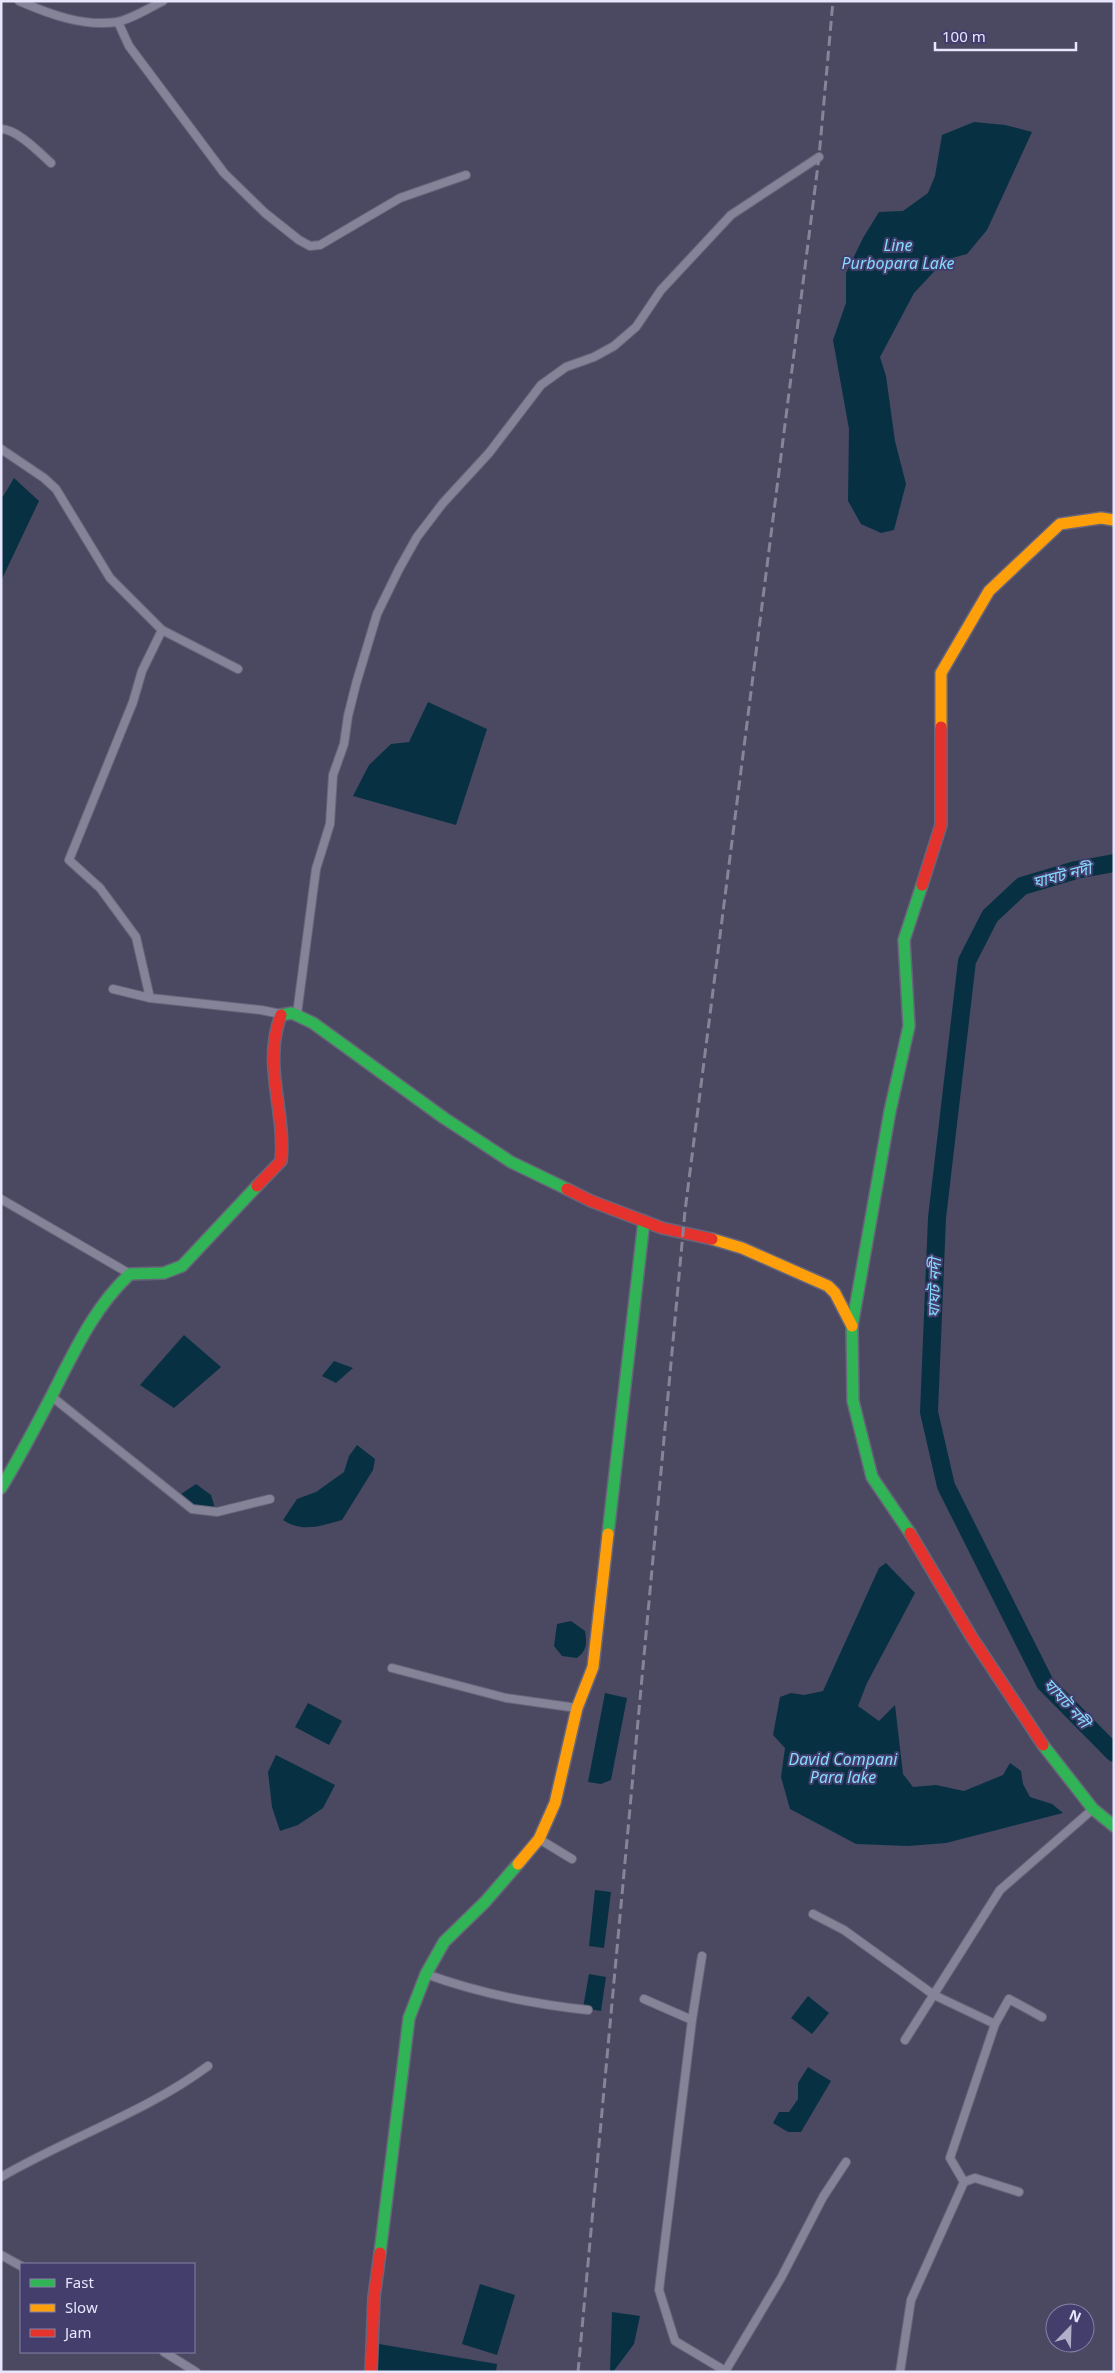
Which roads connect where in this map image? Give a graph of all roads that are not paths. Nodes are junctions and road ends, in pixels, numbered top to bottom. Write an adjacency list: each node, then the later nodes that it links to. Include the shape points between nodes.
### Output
1 (20, 1): 3 (street, via 48,14 85,22)
2 (162, 1): 3 (street)
3 (118, 22): 7 (street, via 129,46 224,173 265,213 310,246 320,245 400,198)
4 (1, 129): 6 (street, via 22,138)
5 (818, 157): 15 (street, via 731,215 661,290 636,327 614,346 566,367 541,385 489,453 417,537 377,614 356,684 334,775 330,824 316,869)
6 (51, 163)
7 (466, 175)
8 (1, 449): 10 (street, via 56,489 110,578)
9 (1114, 520): 19 (street, via 1101,518 1060,524 990,591 941,673 941,825 904,940 908,1026)
10 (162, 630): 11 (street); 13 (street, via 142,671 133,702 69,860 100,888 136,938)
11 (238, 669)
12 (113, 989): 13 (street)
13 (150, 998): 14 (street)
14 (281, 1014): 15 (street); 18 (street, via 272,1034 272,1045 284,1149 281,1161 182,1266 164,1273)
15 (297, 1014): 17 (street, via 324,1029 491,1151 591,1201)
16 (1, 1199): 18 (street)
17 (644, 1221): 19 (street, via 742,1248 828,1286 836,1293); 24 (street, via 593,1667)
18 (130, 1274): 20 (street, via 101,1307)
19 (852, 1326): 25 (street, via 853,1402 872,1477 917,1543 1031,1730)
20 (51, 1396): 21 (street); 22 (street, via 192,1509 217,1512)
21 (1, 1488)
22 (270, 1499)
23 (392, 1668): 24 (street, via 506,1698)
24 (577, 1708): 27 (street, via 555,1803)
25 (1093, 1810): 26 (street); 32 (street, via 1000,1890)
26 (1114, 1826)
27 (539, 1839): 28 (street); 31 (street, via 485,1902 444,1942)
28 (572, 1859)
29 (814, 1914): 32 (street, via 844,1930)
30 (702, 1956): 36 (street)
31 (426, 1974): 34 (street, via 469,1989); 49 (street, via 409,2018 374,2297)
32 (934, 1995): 37 (street); 38 (street)
33 (644, 2000): 36 (street)
34 (588, 2010)
35 (1042, 2017): 37 (street, via 1009,2000)
36 (692, 2020): 47 (street, via 659,2290 674,2341)
37 (995, 2024): 42 (street, via 950,2158)
38 (905, 2040)
39 (208, 2066): 41 (street, via 181,2086)
40 (846, 2162): 47 (street, via 823,2197)
41 (1, 2177)
42 (964, 2182): 43 (street, via 975,2178); 50 (street, via 912,2300)
43 (1019, 2192)
44 (2, 2258): 45 (street)
45 (20, 2266)
46 (166, 2353): 48 (street)
47 (727, 2371)
48 (196, 2372)
49 (372, 2372)
50 (900, 2372)

